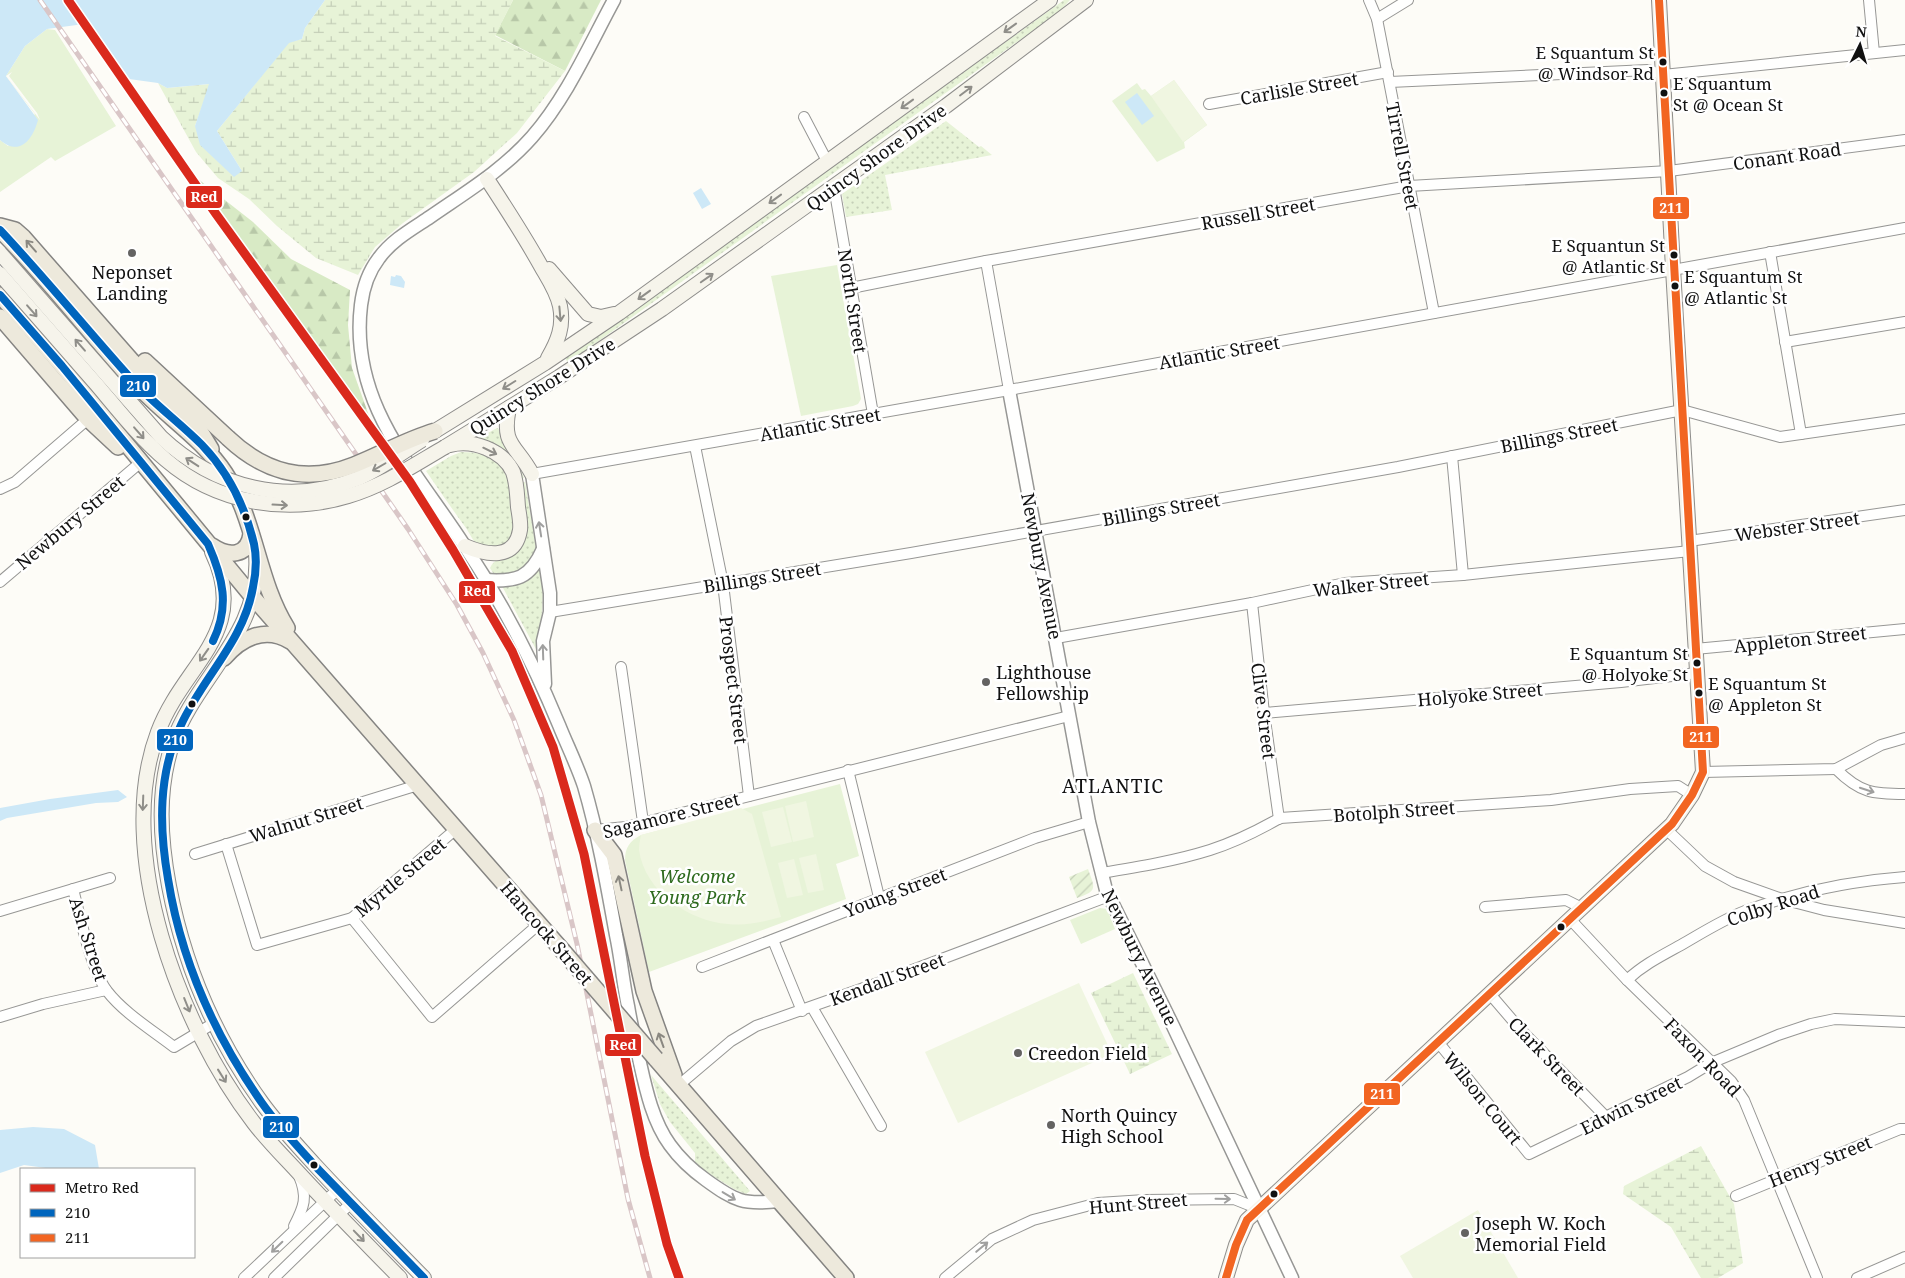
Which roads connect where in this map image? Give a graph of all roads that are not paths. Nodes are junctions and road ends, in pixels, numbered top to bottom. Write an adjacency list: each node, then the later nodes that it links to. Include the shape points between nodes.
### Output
1 (614, 0): 18 (street, via 548,117 523,147)
2 (1050, 0): 16 (main road, Quincy Shore Drive, one-way to 16)
3 (1086, 0): 20 (main road, Quincy Shore Drive, one-way to 3)
4 (1369, 0): 8 (street, Tirrell Street)
5 (1408, 0): 8 (street)
6 (1659, 0): 11 (main road)
7 (1869, 0): 10 (street)
8 (1377, 19): 12 (street, Tirrell Street)
9 (1905, 50): 10 (street, Carlisle Street)
10 (1874, 53): 11 (street, Carlisle Street)
11 (1663, 75): 12 (street, Carlisle Street, via 1648,70); 17 (main road)
12 (1389, 77): 13 (street, Carlisle Street); 19 (street, Tirrell Street)
13 (1209, 104)
14 (804, 117): 16 (street)
15 (1905, 140): 17 (street, Conant Road)
16 (827, 161): 32 (main road, Quincy Shore Drive, one-way to 32)
17 (1668, 171): 19 (street, Russell Street); 28 (main road)
18 (487, 179): 26 (main road); 57 (street, via 382,253 366,283 360,308 360,342 377,412 421,484)
19 (1409, 186): 27 (street, Russell Street); 33 (street, Tirrell Street)
20 (834, 187): 30 (street, North Street); 40 (main road, Quincy Shore Drive, one-way to 20, via 662,309)
21 (0, 226): 35 (main road, one-way to 21, via 23,236)
22 (1905, 228): 24 (street, Atlantic Street)
23 (0, 230): 35 (main road, Hancock Street)
24 (1770, 252): 28 (street, Atlantic Street); 37 (street)
25 (0, 253): 45 (main road, Quincy Shore Drive, one-way to 25, bridge, via 369,473 325,488 271,490 244,486 219,477 189,460 161,437)
26 (535, 254): 32 (main road, via 588,314 600,317); 38 (main road, one-way to 38, via 556,292 560,307 558,342)
27 (986, 260): 30 (street, Russell Street); 39 (street, Newbury Avenue)
28 (1673, 269): 33 (street, Atlantic Street); 41 (main road)
29 (0, 274): 48 (main road, Quincy Shore Drive, one-way to 48, bridge, via 151,447 188,477 223,493 270,504 328,502 385,482)
30 (851, 288): 42 (street, North Street)
31 (0, 295): 50 (main road, Hancock Street)
32 (619, 313): 38 (main road, Quincy Shore Drive)
33 (1434, 313): 39 (street, Atlantic Street)
34 (0, 317): 43 (main road)
35 (89, 321): 45 (main road, bridge, via 169,382 243,452 266,465 292,473 326,473 344,469 401,442); 55 (main road, Hancock Street, via 143,391 222,468)
36 (1905, 322): 37 (street)
37 (1785, 342): 46 (street)
38 (546, 363): 45 (main road, Quincy Shore Drive, one-way to 45)
39 (1009, 390): 42 (street, Atlantic Street); 54 (street, Newbury Avenue)
40 (509, 408): 48 (main road, Quincy Shore Drive); 51 (main road, via 508,439)
41 (1682, 410): 46 (street, Billings Street, via 1780,437); 49 (street, Billings Street); 58 (main road)
42 (873, 414): 47 (street, Atlantic Street)
43 (88, 419): 50 (main road, via 117,446); 52 (street, via 15,482)
44 (1905, 419): 46 (street, Billings Street)
45 (435, 431)
46 (1802, 434)
47 (695, 446): 51 (street, Atlantic Street); 63 (street, Prospect Street)
48 (445, 447): 57 (main road, one-way to 57, via 466,444 494,452 505,460 515,479 520,529 515,544 506,552 493,554)
49 (1452, 456): 54 (street, Billings Street); 60 (street)
50 (141, 462): 56 (main road, Hancock Street); 62 (street, Newbury Street)
51 (532, 474): 59 (street, one-way to 51)
52 (0, 489)
53 (1905, 510): 58 (street, Webster Street)
54 (1035, 531): 63 (street, Billings Street); 68 (street, Newbury Avenue)
55 (253, 539): 56 (main road, via 238,553 226,553); 64 (main road, via 256,564); 71 (main road, Hancock Street, via 282,620)
56 (208, 544): 64 (main road, Hancock Street); 118 (main road, one-way to 118, via 223,581 222,618 211,645 167,709 149,761 143,804 147,862 157,916 172,968)
57 (465, 546): 61 (street)
58 (1689, 546): 60 (street, Walker Street); 70 (main road)
59 (543, 549): 61 (street, via 530,571 519,579 505,582); 66 (street)
60 (1463, 575): 65 (street, Walker Street, via 1345,584)
61 (486, 580): 75 (street)
62 (0, 582)
63 (723, 584): 66 (street, Billings Street); 85 (street, Prospect Street)
64 (251, 595): 69 (main road, Hancock Street); 72 (main road, via 242,623)
65 (1252, 603): 68 (street, Walker Street); 76 (street, Clive Street)
66 (550, 612): 75 (street, one-way to 66, via 543,640)
67 (1905, 628): 70 (street, Appleton Street)
68 (1056, 638): 77 (street, Newbury Avenue)
69 (292, 642): 71 (main road, Hancock Street); 72 (main road, via 273,634 252,636 241,641)
70 (1695, 649): 74 (main road)
71 (305, 657): 82 (main road, Hancock Street)
72 (224, 658): 117 (main road, via 178,729 166,766 161,810 166,865 176,917 191,968)
73 (621, 667): 87 (street)
74 (1697, 673): 76 (street, Holyoke Street); 81 (main road)
75 (546, 694): 91 (street, via 582,781)
76 (1264, 713): 86 (street, Clive Street)
77 (1069, 716): 79 (street, Sagamore Street); 88 (street, Newbury Avenue)
78 (1905, 738): 80 (street, via 1881,745)
79 (848, 770): 85 (street, Sagamore Street); 99 (street)
80 (1836, 770): 81 (street); 84 (street, one-way to 84, via 1849,783 1869,792)
81 (1703, 772): 83 (main road)
82 (418, 785): 89 (main road, Hancock Street); 92 (street, Walnut Street)
83 (1692, 794): 86 (street, Botolph Street, via 1678,786 1551,800); 90 (main road)
84 (1905, 794)
85 (749, 796): 87 (street, Sagamore Street)
86 (1279, 819): 94 (street, Botolph Street, via 1250,835 1210,850)
87 (643, 822): 91 (street, Sagamore Street)
88 (1089, 822): 94 (street, Newbury Avenue); 99 (street, Young Street, via 1035,838)
89 (456, 829): 104 (street, Myrtle Street); 107 (main road, Hancock Street)
90 (1666, 829): 100 (street, via 1706,866 1734,882); 102 (main road)
91 (595, 830): 121 (main road, one-way to 91, via 644,991 614,855); 130 (street, Sagamore Street, one-way to 130, via 644,1082 668,1142 689,1168 738,1201 758,1204)
92 (226, 844): 93 (street, Walnut Street); 104 (street, Myrtle Street, via 257,945)
93 (195, 854)
94 (1101, 873): 98 (street, Newbury Avenue)
95 (1905, 877): 100 (street, Colby Road, via 1839,884)
96 (110, 878): 97 (street)
97 (73, 889): 103 (street); 111 (street, Ash Street, via 92,958)
98 (1108, 896): 113 (street, Kendall Street); 133 (street, Newbury Avenue)
99 (879, 898): 108 (street, Young Street)
100 (1782, 899): 106 (street, via 1824,910); 110 (street, Colby Road, via 1719,923 1639,968)
101 (1485, 907): 102 (street, via 1566,900)
102 (1582, 908): 105 (main road)
103 (0, 911)
104 (352, 918): 107 (street, via 432,1018)
105 (1570, 919): 110 (street, Faxon Road); 112 (main road)
106 (1905, 923)
107 (539, 924): 121 (main road, Hancock Street, bridge)
108 (773, 940): 109 (street, Young Street); 114 (street)
109 (702, 967)
110 (1627, 980): 120 (street, Faxon Road)
111 (106, 990): 115 (street); 118 (street, Ash Street, via 174,1047)
112 (1490, 994): 119 (main road); 122 (street, Clark Street)
113 (812, 1007): 114 (street, Kendall Street); 123 (street)
114 (802, 1011): 121 (street, Kendall Street, via 744,1032)
115 (0, 1017)
116 (1905, 1022): 120 (street, Edwin Street, via 1835,1019 1811,1024 1778,1034)
117 (214, 1023): 118 (street); 128 (main road, via 262,1103)
118 (199, 1033): 126 (main road, one-way to 126, via 243,1108)
119 (1438, 1042): 125 (street, Wilson Court); 133 (main road)
120 (1711, 1063): 122 (street, Edwin Street); 127 (street, Faxon Road, via 1731,1081 1744,1100)
121 (679, 1085): 130 (main road, Hancock Street)
122 (1606, 1117): 125 (street, Edwin Street)
123 (881, 1126)
124 (1905, 1129): 127 (street, Henry Street)
125 (1529, 1154)
126 (296, 1171): 131 (main road); 135 (street, via 304,1187 305,1198 302,1212)
127 (1778, 1179): 129 (street, Henry Street); 145 (street, Faxon Road)
128 (338, 1189): 131 (street); 132 (main road)
129 (1736, 1196)
130 (780, 1201): 141 (main road, Hancock Street)
131 (325, 1202): 134 (main road); 135 (street)
132 (351, 1203): 134 (street); 140 (main road)
133 (1260, 1209): 142 (street, Hunt Street, one-way to 133, via 992,1239 1033,1220 1098,1204 1155,1199 1234,1199); 143 (main road, via 1247,1220); 144 (street, Newbury Avenue)
134 (338, 1215): 138 (street); 139 (main road, one-way to 139)
135 (289, 1234): 137 (street, one-way to 137)
136 (1905, 1257): 146 (street)
137 (244, 1278)
138 (274, 1278)
139 (400, 1278)
140 (424, 1278)
141 (846, 1278)
142 (944, 1278)
143 (1226, 1278)
144 (1292, 1278)
145 (1818, 1278)
146 (1856, 1278)

